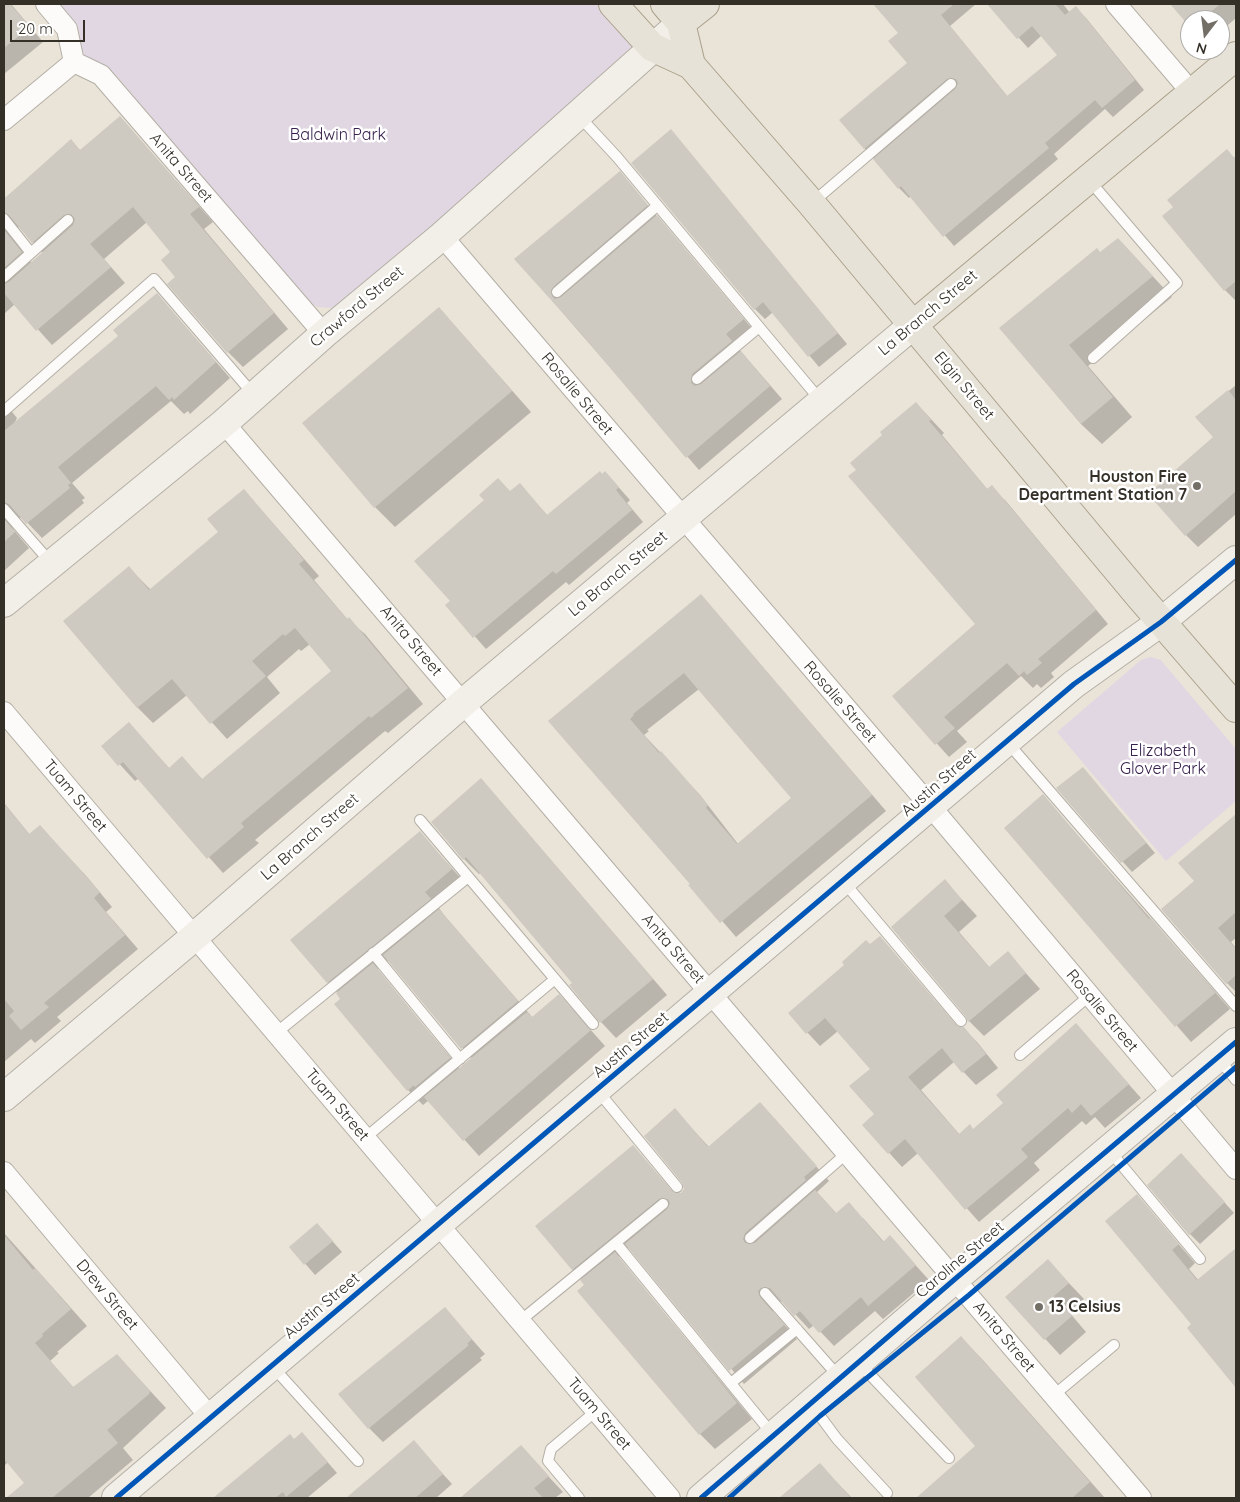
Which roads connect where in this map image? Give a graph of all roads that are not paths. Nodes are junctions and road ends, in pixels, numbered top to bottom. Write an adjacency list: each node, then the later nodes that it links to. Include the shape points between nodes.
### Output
1 (46, 4): 8 (street, via 67,29)
2 (613, 4): 6 (main road, Elgin Street)
3 (705, 4): 5 (main road, Crawford Street)
4 (1116, 4): 11 (street)
5 (673, 14): 6 (street, Crawford Street); 9 (main road, Elgin Street)
6 (652, 47): 9 (main road, Elgin Street); 12 (street, Crawford Street)
7 (1236, 56): 11 (main road, La Branch Street)
8 (74, 62): 13 (street); 25 (street, Anita Street, via 100,75)
9 (691, 65): 15 (main road, Elgin Street)
10 (951, 84): 15 (lane)
11 (1193, 94): 14 (main road, La Branch Street)
12 (578, 114): 16 (lane); 19 (street, Crawford Street)
13 (4, 120)
14 (1089, 180): 23 (main road, La Branch Street); 26 (lane, via 1177,283)
15 (811, 203): 23 (main road, Elgin Street)
16 (657, 206): 22 (lane); 24 (lane)
17 (4, 219): 20 (lane)
18 (68, 220): 20 (lane)
19 (442, 236): 25 (street, Crawford Street); 33 (street, Rosalie Street)
20 (31, 253): 21 (lane)
21 (4, 277)
22 (557, 292)
23 (912, 325): 29 (street, La Branch Street); 37 (main road, Elgin Street)
24 (758, 328): 27 (lane); 29 (lane)
25 (324, 334): 28 (street, Crawford Street)
26 (1093, 358)
27 (697, 379)
28 (254, 396): 30 (lane, via 154,279); 31 (street, Crawford Street)
29 (822, 402): 33 (street, La Branch Street)
30 (4, 410)
31 (224, 422): 35 (street, Crawford Street); 38 (street, Anita Street)
32 (4, 509): 35 (lane)
33 (684, 519): 38 (street, La Branch Street); 42 (street, Rosalie Street)
34 (1236, 560): 37 (street, Austin Street)
35 (52, 564): 36 (street, Crawford Street)
36 (4, 603)
37 (1161, 622): 39 (main road, Elgin Street); 41 (street, Austin Street, via 1074,684)
38 (464, 703): 46 (street, La Branch Street); 49 (street, Anita Street)
39 (1236, 708)
40 (4, 712): 46 (street, Tuam Street)
41 (1007, 742): 42 (street, Austin Street); 51 (lane)
42 (930, 807): 45 (street, Austin Street); 50 (street, Rosalie Street)
43 (420, 820): 44 (lane)
44 (468, 877): 47 (lane); 48 (lane)
45 (843, 881): 49 (street, Austin Street); 52 (lane)
46 (194, 937): 54 (street, Tuam Street); 61 (street, La Branch Street)
47 (374, 953): 54 (lane); 57 (lane)
48 (555, 979): 53 (lane); 57 (lane)
49 (711, 994): 59 (street, Austin Street); 64 (street, Anita Street)
50 (1089, 996): 56 (lane); 60 (street, Rosalie Street)
51 (1236, 1006)
52 (962, 1021)
53 (593, 1024)
54 (276, 1033): 62 (street, Tuam Street)
55 (1227, 1050): 58 (lane); 60 (street, Caroline Street)
56 (1020, 1055)
57 (460, 1059): 62 (lane)
58 (1236, 1080)
59 (597, 1090): 67 (lane); 69 (street, Austin Street)
60 (1173, 1096): 63 (street, Caroline Street); 65 (street, Rosalie Street)
61 (4, 1097)
62 (365, 1138): 69 (street, Tuam Street)
63 (1109, 1150): 72 (lane); 73 (street, Caroline Street)
64 (847, 1153): 70 (lane); 73 (street, Anita Street)
65 (1236, 1169)
66 (4, 1172): 84 (street, Drew Street)
67 (677, 1187)
68 (663, 1204): 71 (lane)
69 (438, 1224): 75 (street, Tuam Street); 78 (street, Austin Street)
70 (750, 1238)
71 (616, 1243): 75 (lane); 80 (lane)
72 (1200, 1259)
73 (956, 1279): 79 (street, Caroline Street); 81 (street, Anita Street)
74 (765, 1293): 76 (lane)
75 (520, 1322): 83 (street, Tuam Street)
76 (797, 1329): 79 (lane); 80 (lane)
77 (1114, 1345): 81 (lane)
78 (271, 1365): 84 (street, Austin Street); 87 (lane)
79 (849, 1371): 82 (street, Caroline Street); 86 (lane)
80 (731, 1383): 85 (lane)
81 (1054, 1395): 93 (street, Anita Street)
82 (808, 1406): 85 (street, Caroline Street); 88 (lane)
83 (596, 1411): 90 (lane, via 551,1448 548,1461); 91 (street, Tuam Street)
84 (210, 1417): 89 (street, Austin Street)
85 (774, 1436): 92 (street, Caroline Street)
86 (949, 1458)
87 (358, 1461)
88 (887, 1492)
89 (116, 1498)
90 (579, 1498)
91 (670, 1498)
92 (701, 1498)
93 (1141, 1498)

